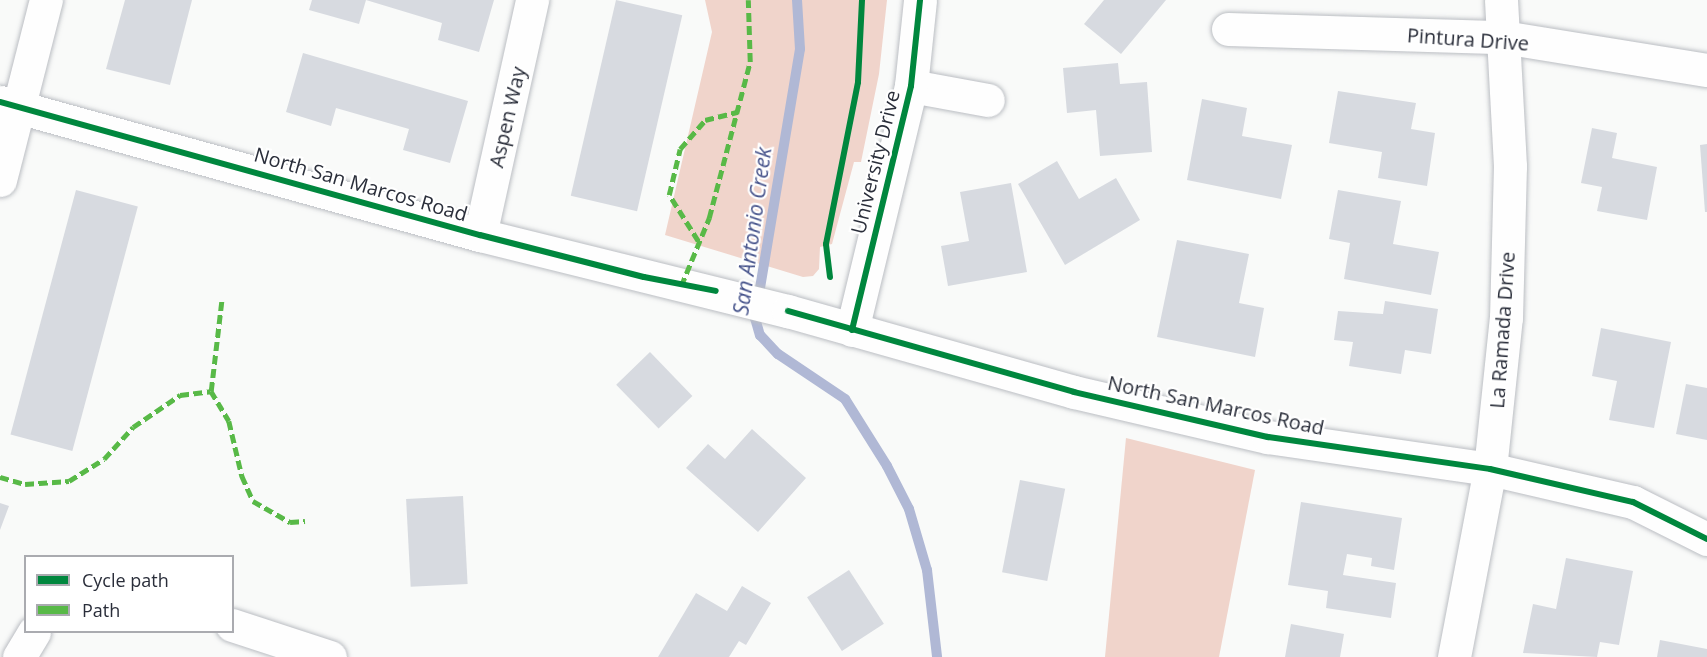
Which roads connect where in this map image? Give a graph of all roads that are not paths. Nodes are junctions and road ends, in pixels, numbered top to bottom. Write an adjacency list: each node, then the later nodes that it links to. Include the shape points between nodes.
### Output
1 (46, 0): 10 (street)
2 (532, 0): 12 (street, Aspen Way)
3 (920, 0): 8 (street, University Drive)
4 (1501, 0): 6 (street, La Ramada Drive)
5 (1228, 29): 6 (street, Pintura Drive)
6 (1503, 37): 7 (street, Pintura Drive); 14 (street, La Ramada Drive, via 1510,166 1506,318)
7 (1707, 70)
8 (911, 86): 9 (street); 13 (street, University Drive)
9 (988, 99)
10 (11, 104): 11 (street); 12 (street, North San Marcos Road)
11 (0, 180)
12 (480, 235): 13 (street, North San Marcos Road, via 653,280 716,291)
13 (852, 330): 14 (street, North San Marcos Road, via 1074,392 1268,437)
14 (1490, 469): 15 (street, North San Marcos Road, via 1634,502); 20 (street, La Ramada Drive)
15 (1707, 538)
16 (234, 626): 19 (street)
17 (33, 633): 18 (street)
18 (19, 657)
19 (330, 657)
20 (1454, 657)

